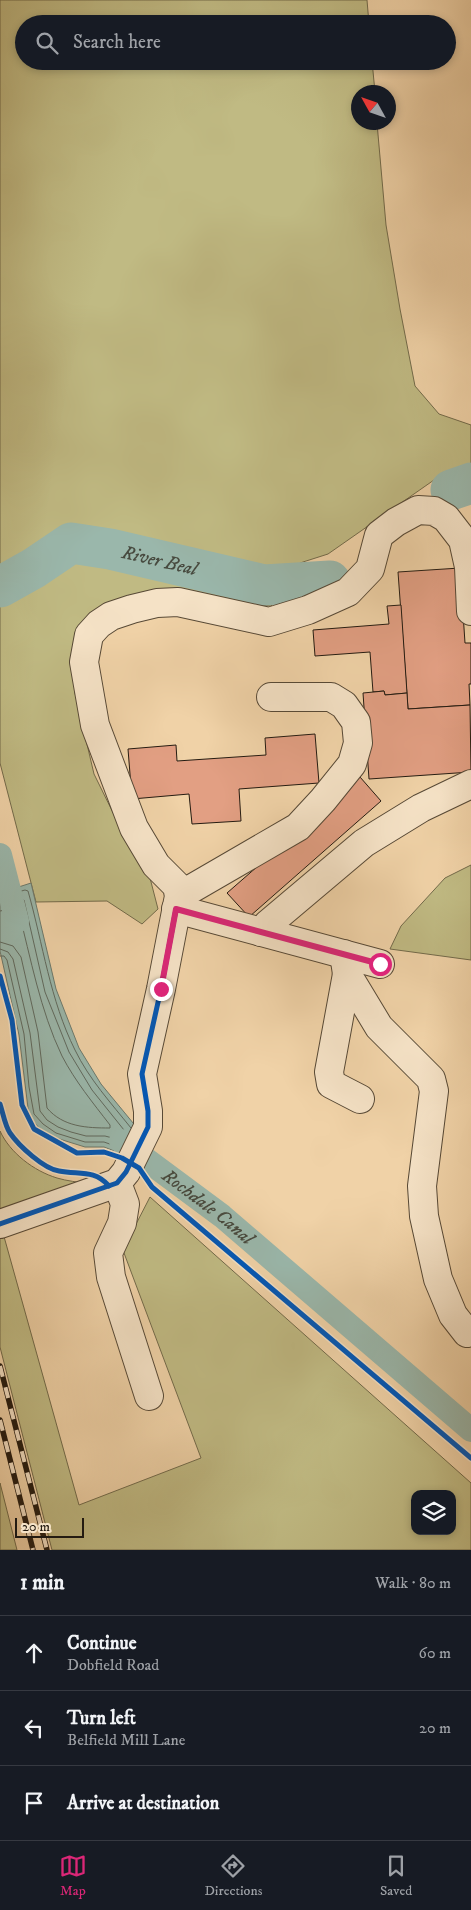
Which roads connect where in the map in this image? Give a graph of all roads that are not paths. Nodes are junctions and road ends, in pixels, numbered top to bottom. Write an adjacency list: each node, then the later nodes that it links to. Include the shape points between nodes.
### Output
1 (471, 611): 4 (street, via 469,566 463,540 446,518 434,511 418,510 379,535 370,569 348,592 308,610 269,622 178,602 157,603 111,616 99,624 89,635 84,662 95,725 134,828 156,865 177,886)
2 (271, 697): 4 (street, via 331,697 344,705 356,722 358,743 352,764 298,827)
3 (471, 784): 5 (street, via 421,808 364,843)
4 (177, 902): 5 (street); 9 (street, via 142,1074 148,1127)
5 (261, 932): 6 (street)
6 (345, 964): 7 (street); 8 (street, via 329,1072 332,1084); 11 (street, via 379,1027 431,1078 434,1091 422,1186 424,1216 438,1279 453,1314)
7 (380, 964)
8 (360, 1099)
9 (128, 1192): 10 (street); 12 (street, via 122,1223 108,1253 108,1263)
10 (0, 1224)
11 (467, 1333)
12 (149, 1396)

